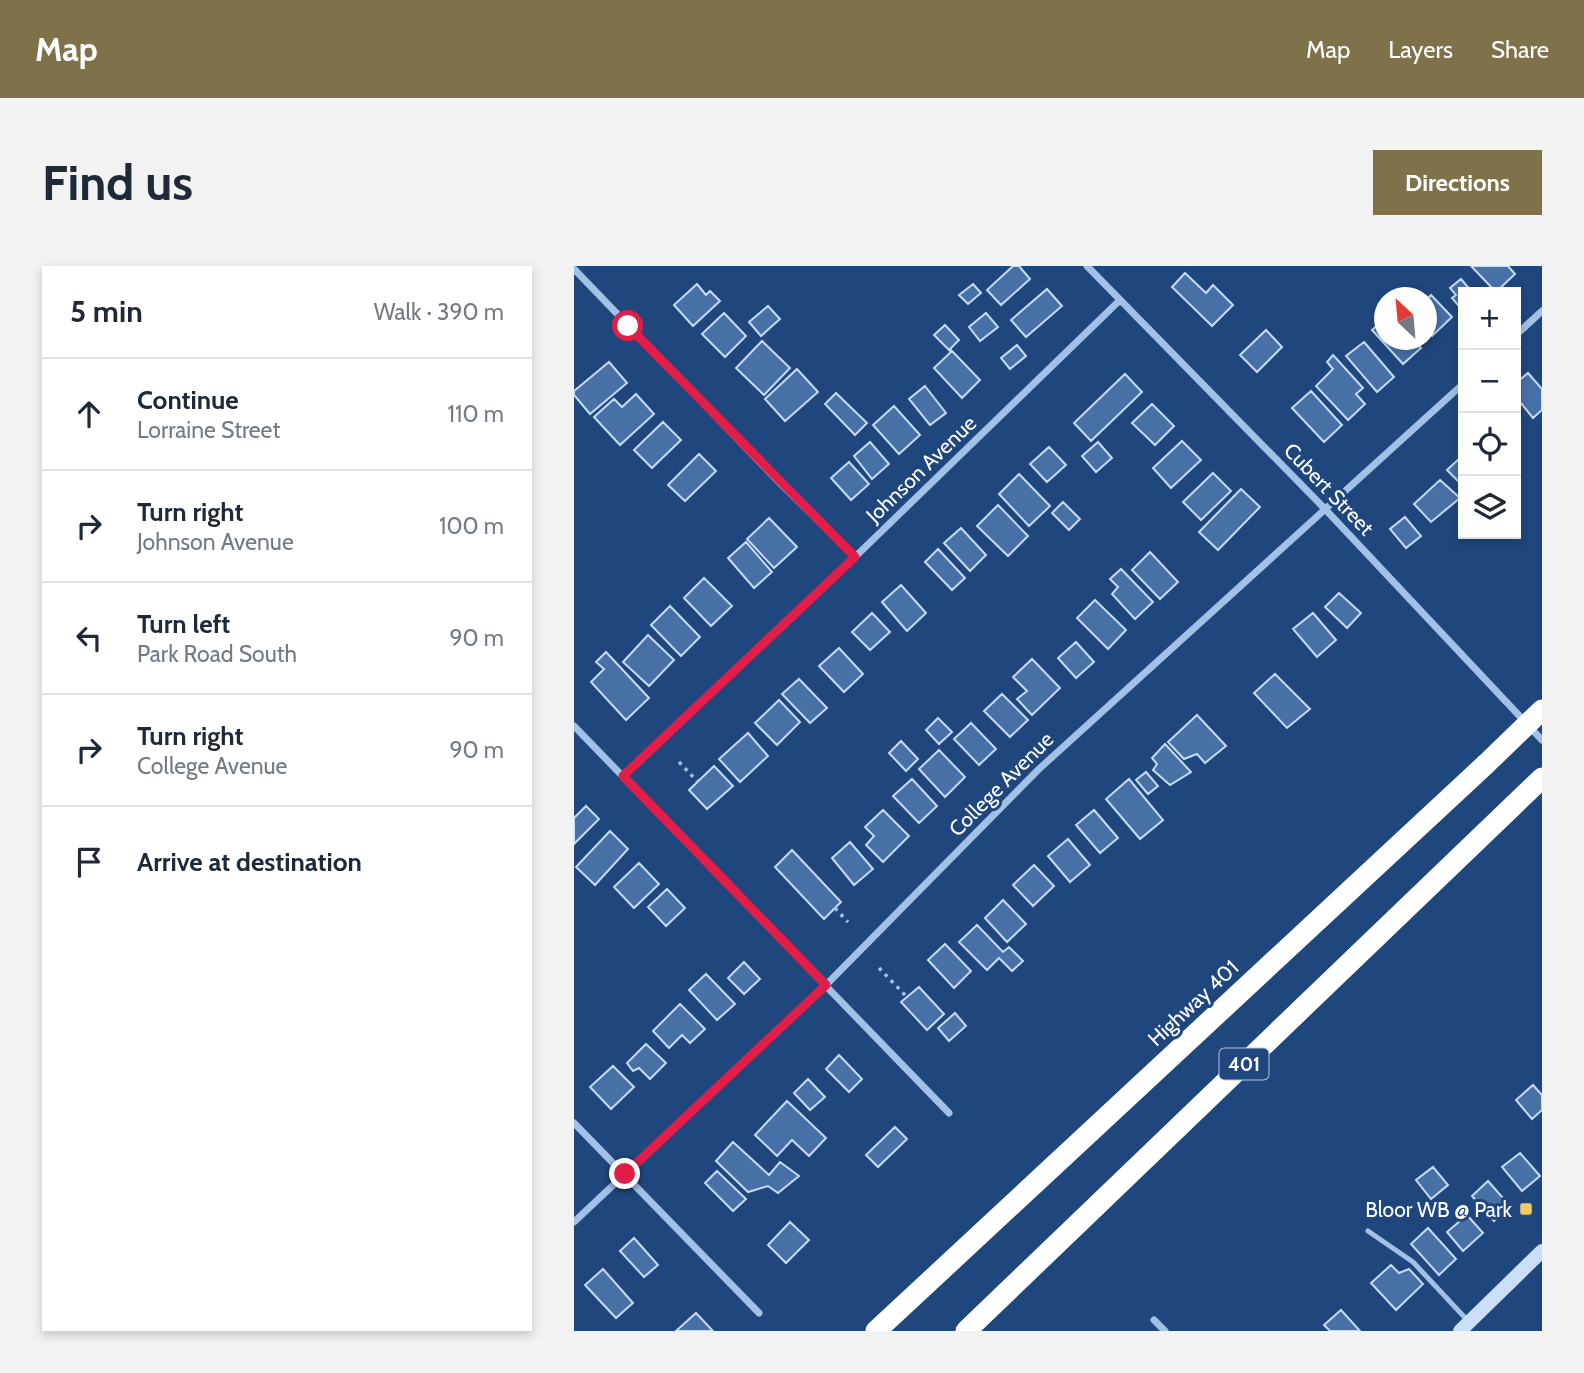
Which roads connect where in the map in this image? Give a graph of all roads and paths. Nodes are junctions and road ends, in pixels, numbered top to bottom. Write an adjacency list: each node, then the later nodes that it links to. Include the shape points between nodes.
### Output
1 (1087, 266): 3 (street, Cubert Street)
2 (574, 269): 8 (street)
3 (1119, 301): 7 (street, Cubert Street); 8 (street, Johnson Avenue)
4 (1541, 315): 5 (street)
5 (1521, 331)
6 (1458, 389): 7 (street, College Avenue)
7 (1325, 509): 11 (street, Cubert Street); 19 (street, College Avenue, via 1039,769)
8 (855, 557): 13 (street, Johnson Avenue)
9 (1542, 710): 30 (highway, Highway 401 / 401, bridge)
10 (574, 726): 13 (street)
11 (1542, 740)
12 (679, 762): 15 (path)
13 (623, 776): 19 (street)
14 (1542, 778): 31 (highway, 401)
15 (698, 782)
16 (835, 908): 17 (path)
17 (848, 922)
18 (879, 968): 20 (path)
19 (826, 985): 21 (street); 23 (street, College Avenue)
20 (907, 997)
21 (949, 1113)
22 (574, 1123): 23 (street)
23 (625, 1174): 24 (street, College Avenue); 27 (street)
24 (574, 1222)
25 (1368, 1231): 29 (lane, via 1413,1262)
26 (1542, 1251): 29 (main road)
27 (759, 1313)
28 (1154, 1320): 32 (street)
29 (1465, 1326)
30 (876, 1331)
31 (966, 1331)
32 (1165, 1331)

